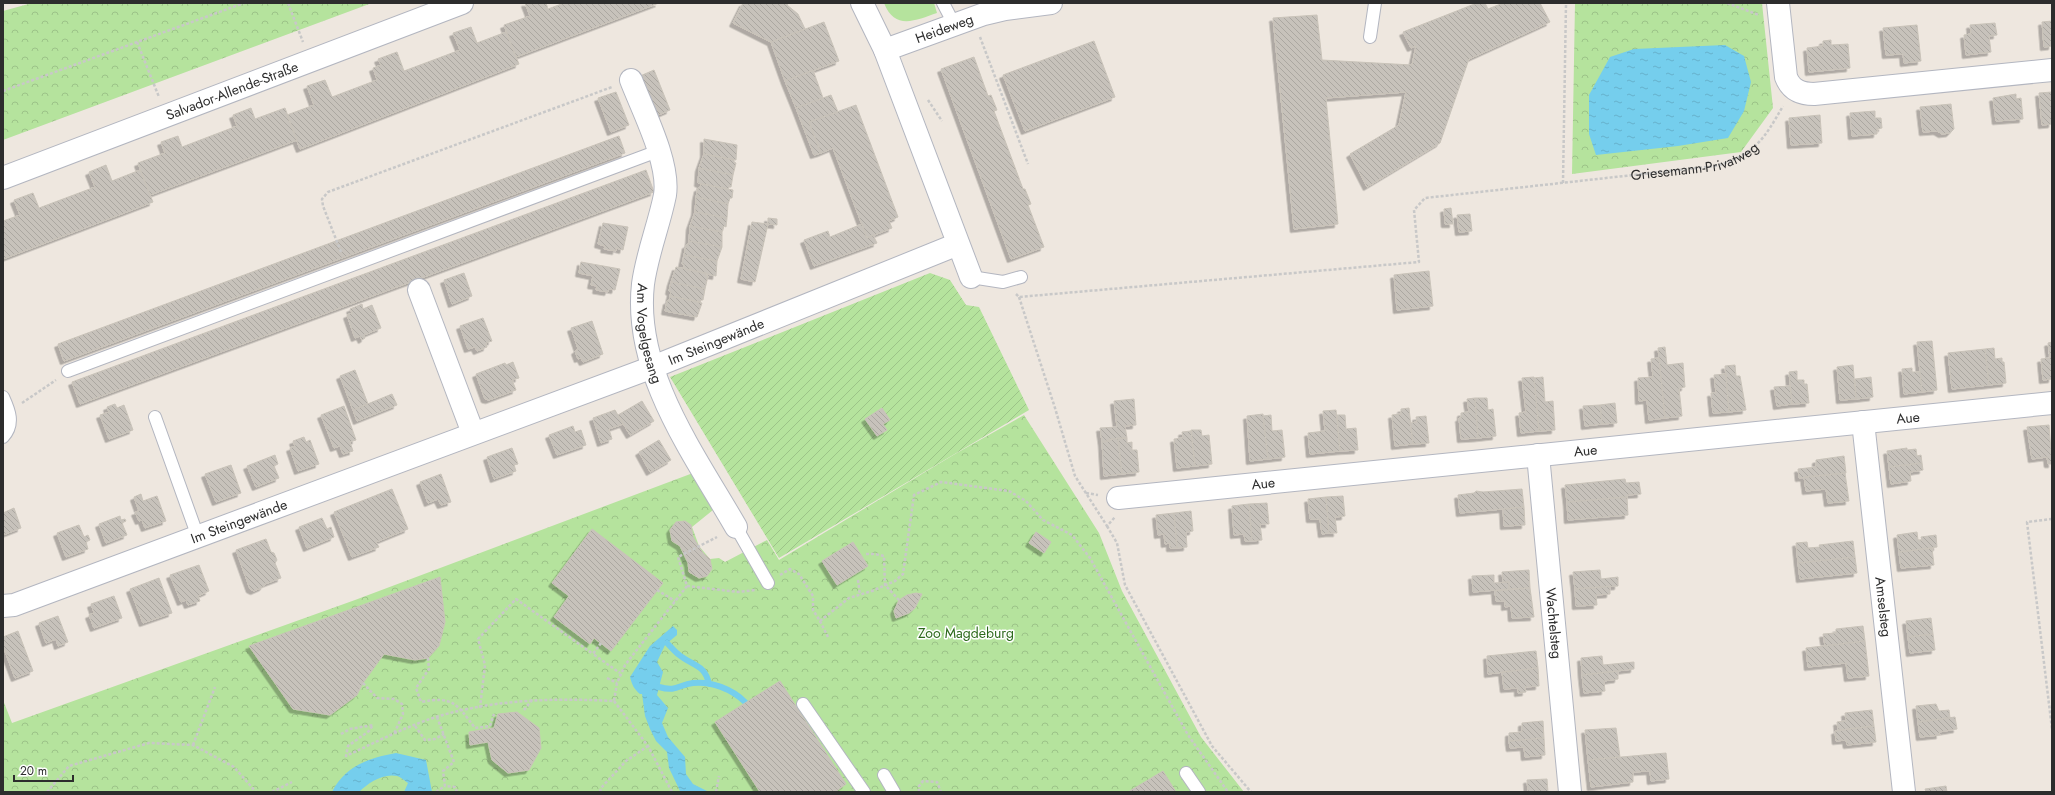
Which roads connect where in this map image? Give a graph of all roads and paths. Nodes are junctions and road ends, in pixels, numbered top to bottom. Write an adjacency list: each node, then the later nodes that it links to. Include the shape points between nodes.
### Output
1 (244, 3): 13 (path)
2 (288, 3): 15 (path)
3 (462, 3): 15 (street, Salvador-Allende-Straße)
4 (862, 3): 14 (street)
5 (943, 3): 11 (lane)
6 (1051, 3): 11 (street, Heideweg, via 1005,9)
7 (1375, 3): 12 (lane)
8 (1566, 3): 26 (path)
9 (1727, 3): 10 (path)
10 (1779, 13): 18 (street, via 1786,74)
11 (963, 21): 14 (street, Heideweg); 24 (path)
12 (1370, 37)
13 (138, 42): 19 (path); 21 (path)
14 (885, 50): 27 (street)
15 (310, 61): 21 (street, Salvador-Allende-Straße)
16 (2052, 70): 18 (street, via 1814,94 1803,93)
17 (631, 80): 23 (street, Am Vogelgesang); 28 (path, via 328,192 322,199 323,206)
18 (1794, 88): 26 (path, Griesemann-Privatweg, via 1765,136 1745,154 1729,162 1709,168)
19 (3, 91)
20 (925, 93): 22 (path)
21 (166, 116): 25 (street, Salvador-Allende-Straße)
22 (942, 121)
23 (658, 151): 28 (lane); 34 (street, Am Vogelgesang, via 665,174 666,191 647,262 642,296 644,331)
24 (1028, 164)
25 (3, 178)
26 (1563, 183): 33 (path, Griesemann-Privatweg, via 1425,198 1414,210 1419,262)
27 (958, 244): 30 (street); 34 (street, Im Steingewände)
28 (347, 268): 35 (lane)
29 (1022, 277): 31 (lane)
30 (971, 278): 31 (lane)
31 (1003, 282): 33 (path)
32 (419, 290): 41 (street)
33 (1019, 297): 44 (path, via 1056,408 1075,476)
34 (653, 367): 41 (street, Im Steingewände); 48 (street, Am Vogelgesang, via 662,396)
35 (68, 371): 38 (path)
36 (3, 396): 38 (lane)
37 (2052, 403): 40 (street, Aue)
38 (9, 412): 42 (lane, via 9,427)
39 (155, 417): 49 (lane)
40 (1863, 422): 43 (street, Aue); 107 (street, Amselsteg)
41 (473, 433): 49 (street, Im Steingewände)
42 (3, 437)
43 (1538, 455): 45 (street, Aue); 106 (street, Wachtelsteg)
44 (1086, 493): 45 (path); 47 (path)
45 (1118, 498): 47 (path, via 1119,512)
46 (2052, 519): 80 (path, via 2027,522)
47 (1107, 526): 105 (path, via 1117,543 1126,585 1212,746)
48 (736, 527): 53 (lane)
49 (198, 536): 60 (street, Im Steingewände)
50 (699, 546): 55 (path, via 678,557)
51 (866, 554): 54 (path, via 884,556)
52 (858, 580): 57 (path)
53 (768, 583): 55 (path, via 754,591 738,592); 61 (path, via 790,569 799,574 813,596 813,610)
54 (885, 585): 57 (path); 58 (path); 104 (path, via 903,574 914,495 941,482 996,488 1018,495 1043,520 1072,535 1090,558 1188,735)
55 (687, 586): 59 (path)
56 (657, 590): 59 (path)
57 (860, 595): 61 (path, via 849,598)
58 (899, 600)
59 (675, 601): 66 (path)
60 (3, 606)
61 (820, 621): 62 (path)
62 (828, 637)
63 (601, 643): 64 (path)
64 (593, 654): 66 (path); 74 (path, via 516,599 478,639 485,665)
65 (428, 658): 75 (path, via 429,669 416,688 421,702 446,700)
66 (620, 673): 69 (path)
67 (607, 678): 69 (path)
68 (363, 683): 82 (path, via 377,698 394,699 402,704 403,714)
69 (617, 683): 72 (path)
70 (214, 687): 84 (path)
71 (532, 699): 72 (path); 74 (path); 76 (path)
72 (614, 701): 85 (path)
73 (802, 704): 99 (lane)
74 (480, 708): 75 (path)
75 (462, 710): 77 (path, via 475,728 490,726); 78 (path)
76 (524, 710)
77 (494, 714)
78 (437, 717): 79 (path); 83 (path)
79 (415, 726): 82 (path); 83 (path, via 425,740 435,739)
80 (2052, 729)
81 (341, 734): 82 (path, via 350,729 373,725 369,731 348,746 346,756)
82 (394, 734)
83 (444, 734): 90 (path, via 454,762 443,771)
84 (193, 744): 91 (path, via 149,743 69,766); 92 (path, via 234,767)
85 (648, 746): 96 (path, via 626,760); 97 (path)
86 (1186, 773): 103 (lane)
87 (884, 775): 100 (lane)
88 (719, 776): 98 (path)
89 (292, 782): 93 (path)
90 (445, 786): 94 (path); 95 (path, via 455,787)
91 (47, 792)
92 (256, 792)
93 (272, 792)
94 (436, 792)
95 (457, 792)
96 (600, 792)
97 (672, 792)
98 (716, 792)
99 (864, 792)
100 (894, 792)
101 (919, 792): 102 (path, via 919,786 923,781 937,782)
102 (941, 792)
103 (1199, 792)
104 (1228, 792)
105 (1251, 792)
106 (1570, 792)
107 (1904, 792)

